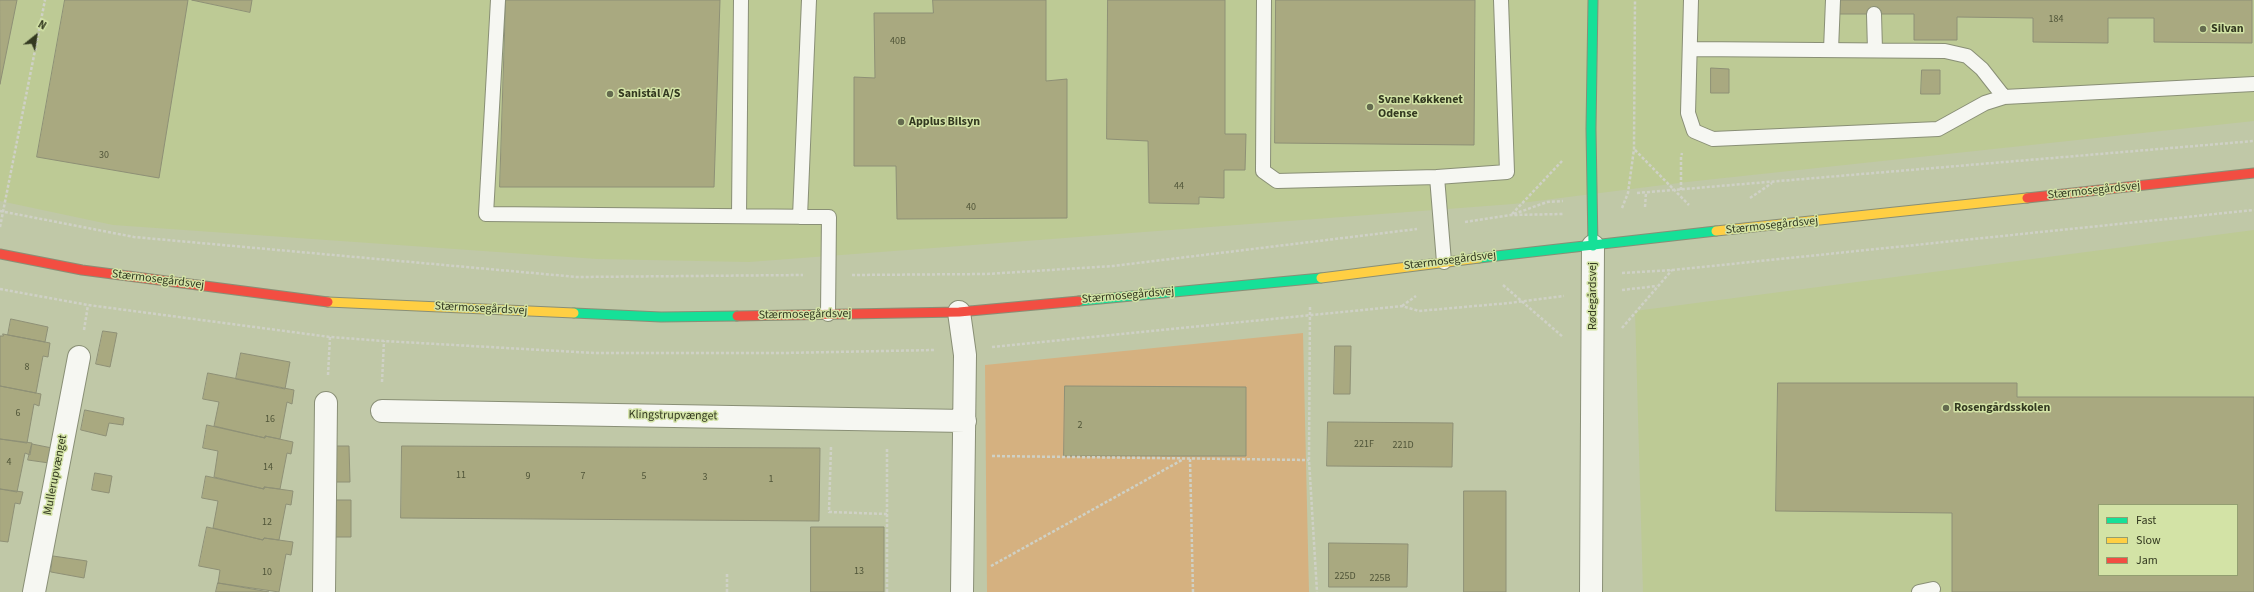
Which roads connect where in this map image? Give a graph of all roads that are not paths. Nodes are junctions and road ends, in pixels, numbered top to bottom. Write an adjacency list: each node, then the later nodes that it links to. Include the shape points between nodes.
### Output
1 (498, 0): 17 (lane, via 486,214)
2 (741, 0): 17 (lane)
3 (809, 0): 18 (lane)
4 (1264, 0): 16 (lane, via 1263,171 1277,181)
5 (1501, 0): 16 (lane, via 1507,172)
6 (1593, 0): 19 (street, Rødegårdsvej)
7 (1691, 0): 10 (lane)
8 (1833, 0): 11 (lane)
9 (1874, 14): 12 (lane)
10 (1690, 49): 11 (lane); 14 (lane, via 1688,113 1694,131 1713,139 1938,129 1985,103)
11 (1830, 50): 12 (lane)
12 (1875, 50): 14 (lane, via 1945,51 1967,56 1982,69)
13 (2254, 84): 14 (lane)
14 (2004, 97)
15 (2254, 173): 19 (street, Stærmosegårdsvej)
16 (1437, 177): 21 (lane)
17 (739, 216): 18 (lane)
18 (800, 217): 23 (lane, via 829,217)
19 (1593, 246): 21 (street, Stærmosegårdsvej); 31 (street, Rødegårdsvej)
20 (0, 254): 23 (street, Stærmosegårdsvej, via 82,270 325,302 661,317)
21 (1444, 262): 22 (street, Stærmosegårdsvej, via 1310,279)
22 (959, 312): 23 (street, Stærmosegårdsvej); 27 (street, via 965,355)
23 (828, 314)
24 (79, 357): 29 (street, Mullerupvænget)
25 (326, 403): 30 (street)
26 (382, 411): 27 (street, Klingstrupvænget)
27 (965, 421): 28 (street)
28 (962, 584)
29 (34, 592)
30 (324, 592)
31 (1592, 592)

